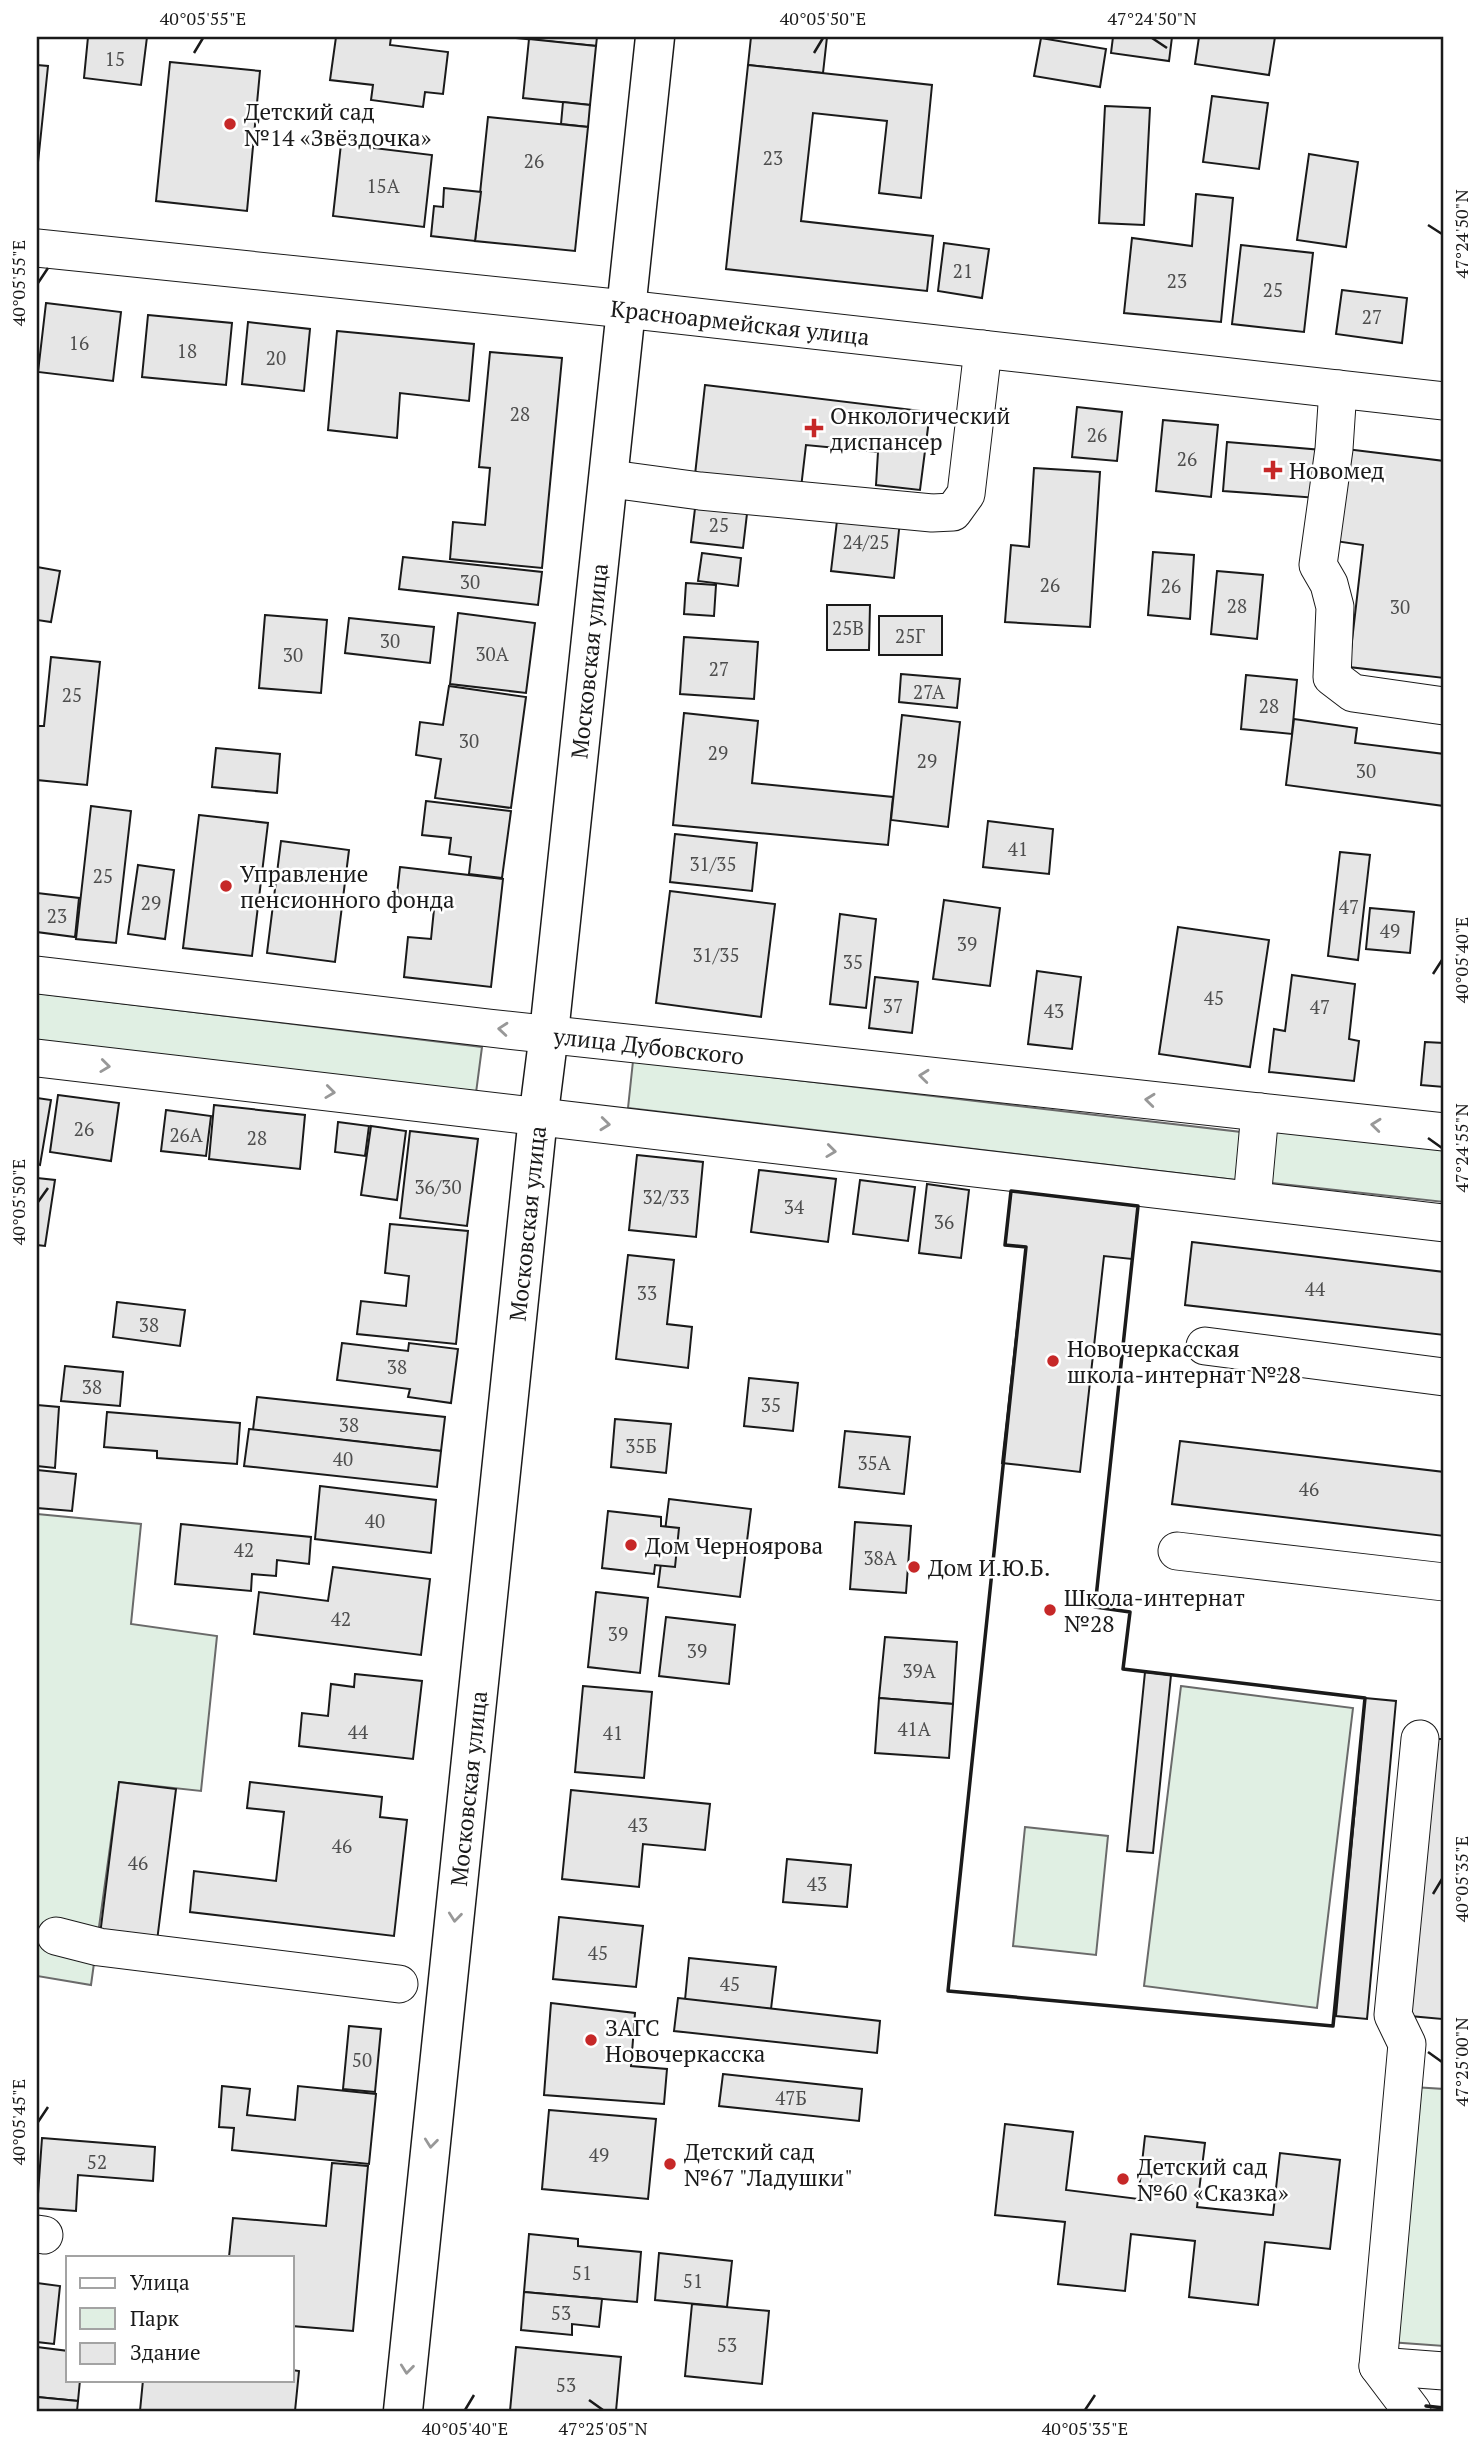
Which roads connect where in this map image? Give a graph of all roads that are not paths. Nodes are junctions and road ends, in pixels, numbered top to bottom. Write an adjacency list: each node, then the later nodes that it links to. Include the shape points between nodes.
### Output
1 (654, 37): 4 (main road, Московская улица)
2 (673, 37): 4 (main road, Московская улица)
3 (37, 248): 4 (street, Красноармейская улица)
4 (635, 311): 5 (street, Красноармейская улица); 8 (main road, Московская улица); 11 (main road, Московская улица)
5 (983, 349): 6 (street, Красноармейская улица); 8 (street, via 966,494 953,512)
6 (1338, 389): 7 (street, Красноармейская улица); 9 (street, via 1318,565 1335,607 1332,677 1353,693)
7 (1444, 401)
8 (626, 481): 11 (main road, Московская улица)
9 (1444, 706)
10 (37, 975): 11 (street, улица Дубовского, one-way to 10)
11 (558, 1035): 13 (street, улица Дубовского, one-way to 11); 14 (main road, Московская улица)
12 (37, 1058): 14 (street, one-way to 14)
13 (1260, 1112): 15 (street, улица Дубовского, one-way to 13); 16 (street)
14 (550, 1119): 16 (street, one-way to 16); 27 (main road, Московская улица, one-way to 27); 28 (main road, Московская улица)
15 (1444, 1132)
16 (1252, 1200): 17 (street)
17 (1444, 1223)
18 (1205, 1346): 19 (street)
19 (1444, 1377)
20 (1177, 1551): 21 (street)
21 (1444, 1582)
22 (1420, 1739): 25 (street, via 1392,2015 1407,2044)
23 (56, 1936): 24 (street, via 99,1947)
24 (399, 1984)
25 (1378, 2366): 26 (street); 29 (street)
26 (1444, 2371)
27 (403, 2411)
28 (430, 2411)
29 (1412, 2411)

